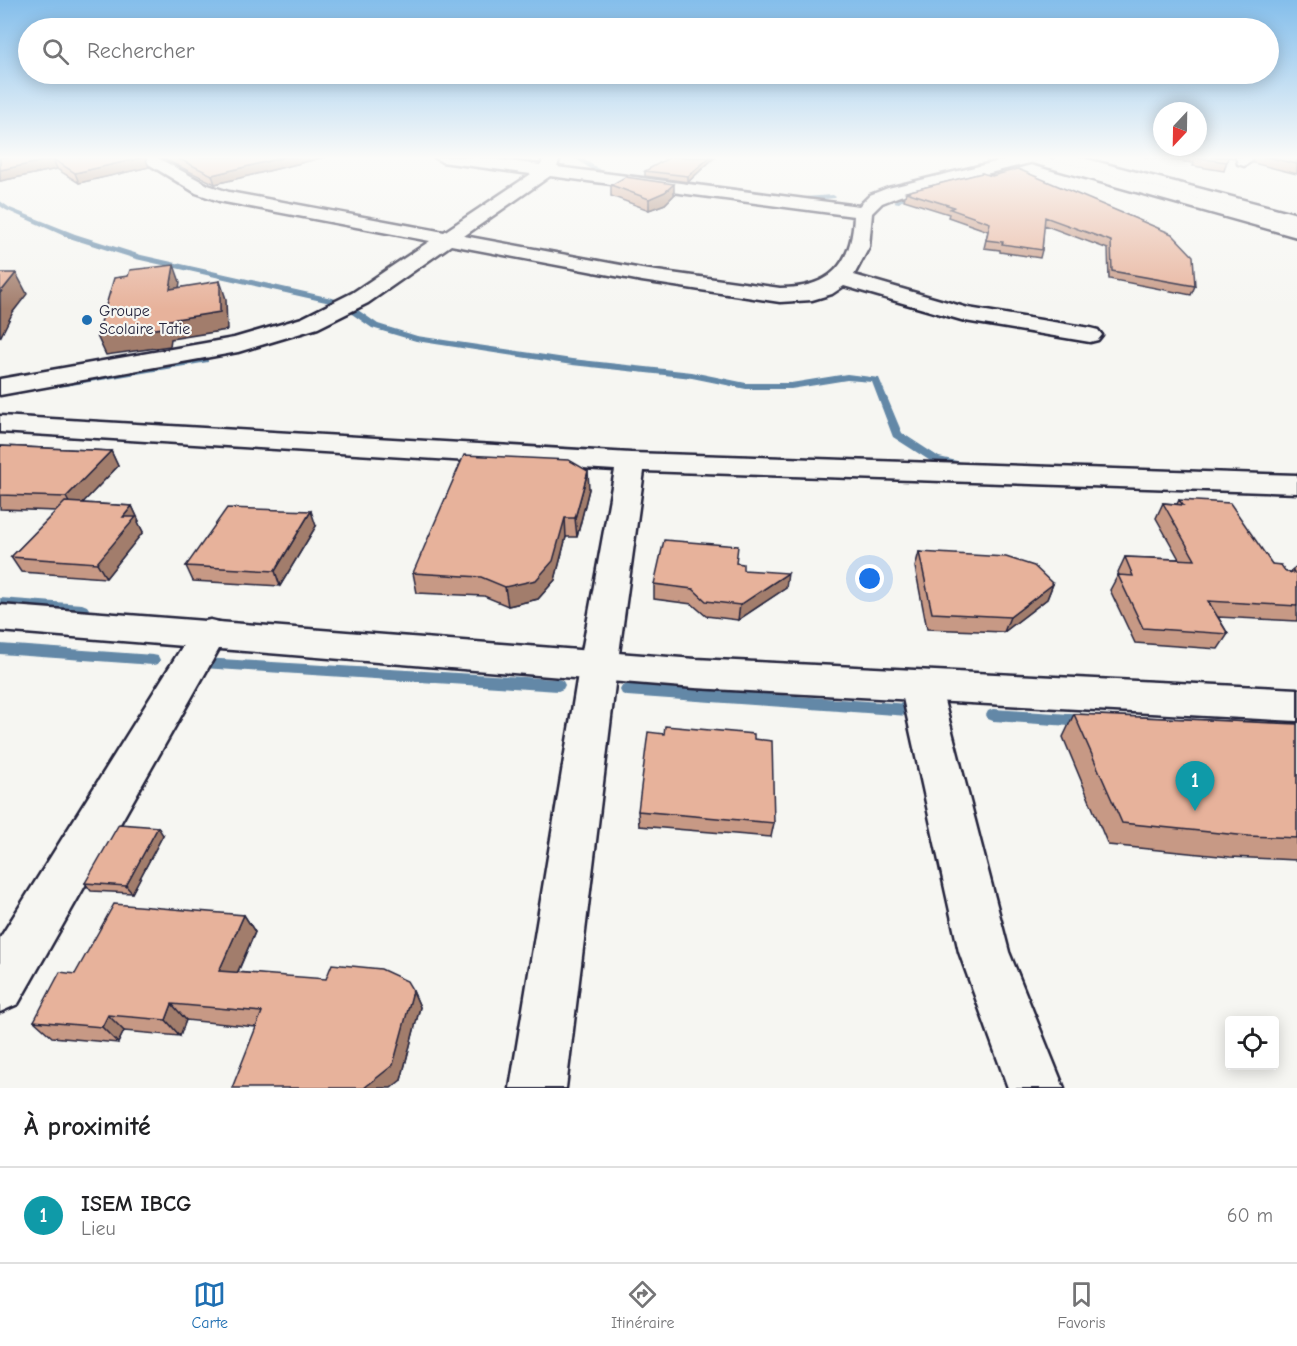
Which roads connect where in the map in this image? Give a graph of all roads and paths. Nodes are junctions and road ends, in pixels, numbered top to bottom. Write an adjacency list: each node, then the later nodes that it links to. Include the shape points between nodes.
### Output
1 (272, 208): 10 (main road)
2 (487, 208): 10 (main road)
3 (836, 208): 7 (main road)
4 (867, 208): 7 (main road)
5 (1213, 208): 9 (main road)
6 (1251, 208): 8 (main road)
7 (863, 212): 11 (main road, via 858,256)
8 (1297, 220)
9 (1297, 231)
10 (446, 237): 11 (main road, via 642,275 780,295 804,295); 13 (main road, via 360,298 310,323 238,345)
11 (841, 278): 12 (main road, via 964,314)
12 (1090, 335)
13 (0, 387)
14 (0, 424): 15 (main road)
15 (631, 462): 16 (main road); 19 (main road)
16 (1297, 484)
17 (0, 618): 18 (main road)
18 (210, 633): 19 (main road); 22 (main road)
19 (598, 668): 20 (main road); 23 (main road)
20 (921, 688): 21 (main road); 24 (main road, via 984,952)
21 (1297, 705)
22 (0, 986)
23 (538, 1088)
24 (1036, 1088)

